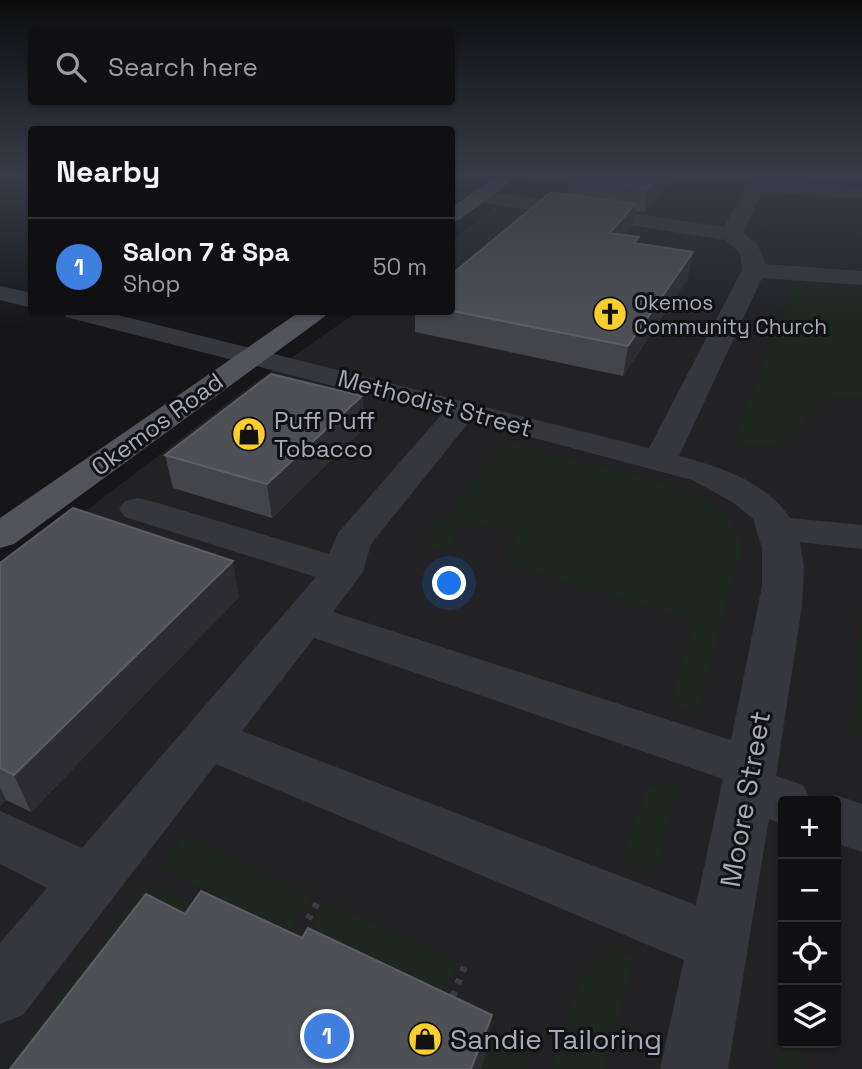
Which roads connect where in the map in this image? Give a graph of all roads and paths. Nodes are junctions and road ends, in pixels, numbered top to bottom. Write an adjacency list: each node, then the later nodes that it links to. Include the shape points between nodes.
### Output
1 (666, 225): 3 (street)
2 (736, 225): 3 (street)
3 (731, 235): 4 (street, via 752,253)
4 (754, 270): 5 (street); 12 (street)
5 (862, 278)
6 (0, 293): 7 (street)
7 (28, 300)
8 (87, 315): 10 (street, Methodist Street)
9 (311, 315): 10 (main road, Okemos Road)
10 (253, 355): 11 (street, Methodist Street); 15 (main road, Okemos Road)
11 (463, 411): 12 (street, Methodist Street); 17 (street, via 352,542)
12 (659, 461): 14 (street, Methodist Street, via 727,483 765,511)
13 (138, 509): 17 (street)
14 (778, 528): 16 (street); 20 (street, Moore Street, via 786,564)
15 (0, 536)
16 (862, 537)
17 (343, 572): 18 (street)
18 (306, 619): 19 (street); 20 (street)
19 (208, 739): 24 (street); 27 (street)
20 (761, 786): 27 (street, Moore Street)
21 (841, 821): 22 (street)
22 (862, 828)
23 (0, 836): 24 (street)
24 (90, 881): 29 (street)
25 (320, 898): 26 (path)
26 (308, 919)
27 (719, 944): 33 (street, Moore Street)
28 (466, 963): 30 (path)
29 (0, 992)
30 (453, 996)
31 (507, 1035): 32 (path)
32 (535, 1050)
33 (694, 1069)

